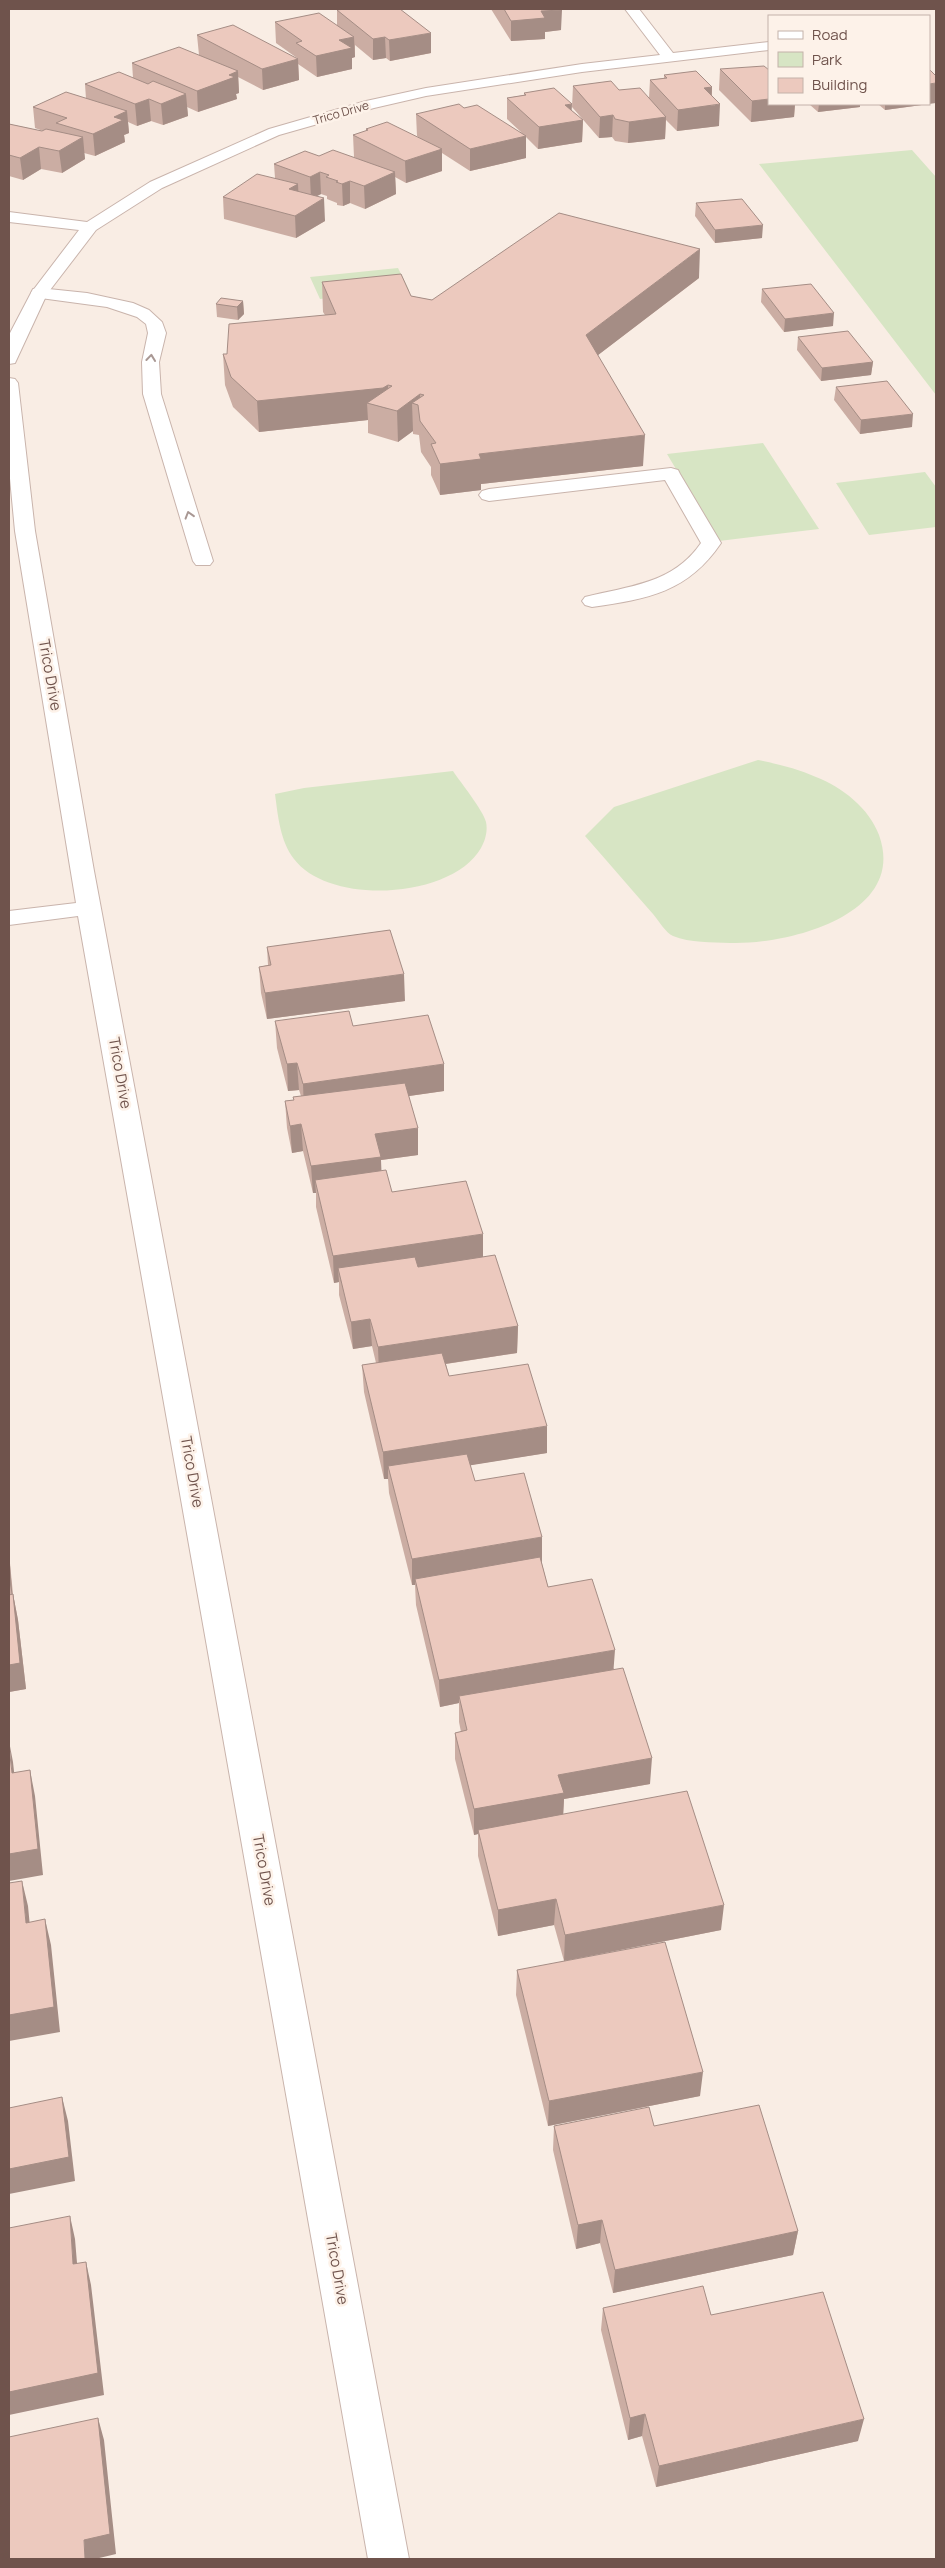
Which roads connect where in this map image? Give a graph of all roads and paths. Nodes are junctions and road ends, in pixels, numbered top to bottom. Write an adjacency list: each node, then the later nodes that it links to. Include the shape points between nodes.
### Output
1 (632, 9): 3 (street)
2 (768, 46): 3 (street, Trico Drive)
3 (669, 57): 5 (street, Trico Drive, via 435,90 319,118 274,132 156,185)
4 (9, 217): 5 (street)
5 (90, 227): 6 (street, Trico Drive)
6 (39, 293): 7 (street, Trico Drive); 11 (street, one-way to 6, via 152,394 150,373 157,332 154,321 125,306)
7 (9, 359)
8 (9, 383): 10 (street, Trico Drive)
9 (489, 495): 12 (street, via 671,474 711,543 703,558 667,583 628,596)
10 (17, 532): 13 (street, Trico Drive)
11 (203, 561)
12 (592, 601)
13 (89, 908): 14 (street); 15 (street, Trico Drive)
14 (9, 918)
15 (389, 2559)

